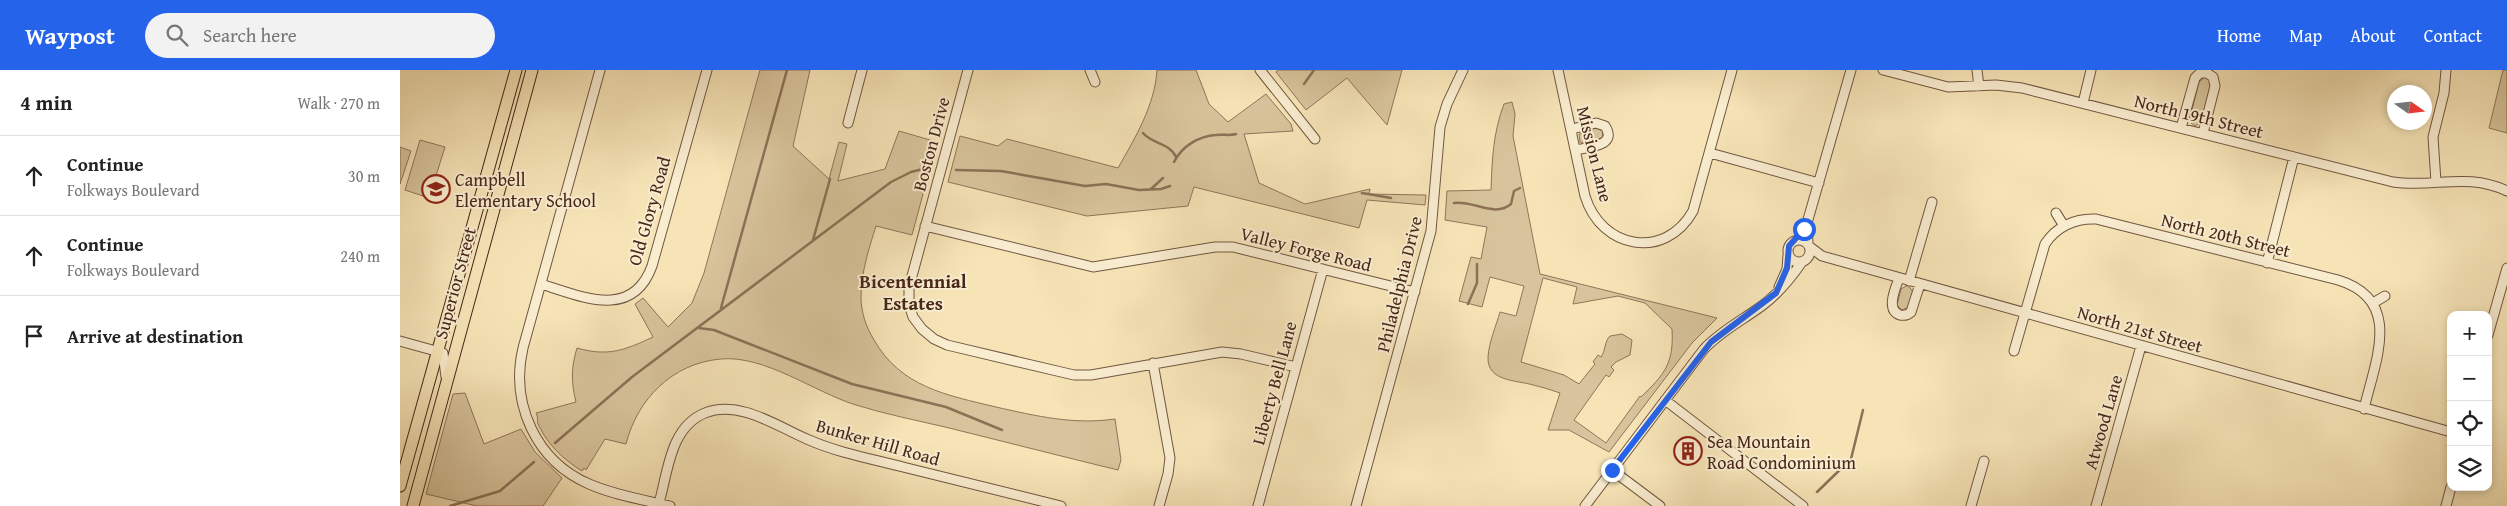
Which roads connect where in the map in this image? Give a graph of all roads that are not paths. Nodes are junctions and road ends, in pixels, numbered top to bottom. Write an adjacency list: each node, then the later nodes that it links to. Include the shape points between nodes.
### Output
1 (516, 70): 48 (main road, Superior Street)
2 (521, 70): 21 (main road, via 514,110)
3 (532, 70): 21 (main road, Superior Street)
4 (600, 70): 49 (street)
5 (707, 70): 49 (street, Old Glory Road, via 652,266 642,285 626,297 604,302)
6 (862, 70): 22 (street)
7 (968, 70): 36 (street, Boston Drive)
8 (1090, 70): 18 (street)
9 (1260, 70): 26 (street)
10 (1463, 70): 51 (street, Philadelphia Drive, via 1440,127 1432,226)
11 (1558, 70): 24 (street, Mission Lane)
12 (1732, 70): 28 (street, Mission Lane)
13 (1851, 70): 31 (street)
14 (1883, 70): 19 (street, North 19th Street, via 1948,87)
15 (1977, 70): 19 (street)
16 (2091, 70): 20 (street)
17 (2446, 70): 30 (street, via 2434,137)
18 (1095, 82)
19 (1979, 86): 20 (street, North 19th Street, via 2008,86)
20 (2083, 103): 23 (street, North 19th Street)
21 (521, 110): 57 (main road, Superior Street)
22 (848, 123)
23 (2181, 128): 25 (street, North 19th Street); 25 (street, via 2194,78 2200,73 2207,73 2213,77 2215,86)
24 (1572, 129): 27 (street, Mission Lane); 27 (street, via 1598,123 1605,126 1608,133 1602,144)
25 (2203, 133): 29 (street, North 19th Street)
26 (1315, 139)
27 (1576, 150): 28 (street, Mission Lane, via 1588,204 1598,222 1618,237 1638,242 1664,238 1684,224 1697,201)
28 (1710, 153): 31 (street)
29 (2294, 157): 30 (street, North 19th Street, via 2393,182); 43 (street)
30 (2436, 182): 32 (street, North 19th Street, via 2471,180)
31 (1819, 183): 35 (street)
32 (2507, 190)
33 (1932, 202): 47 (street)
34 (2056, 213): 37 (street)
35 (1808, 222): 38 (street); 39 (street)
36 (925, 226): 45 (street, Valley Forge Road, via 1089,266 1113,265 1222,246); 62 (street, Boston Drive, via 910,280 908,300 916,322 934,339 1065,374 1091,375)
37 (2064, 226): 43 (street, North 20th Street, via 2081,220 2099,220); 55 (street, via 2043,249)
38 (1794, 242): 39 (street, via 1801,240); 40 (street, via 1789,246)
39 (1809, 246): 41 (street, North 21st Street); 42 (street, via 1810,254)
40 (1788, 254): 42 (street, via 1794,261); 52 (street, via 1787,268)
41 (1822, 256): 42 (street, North 21st Street); 46 (street, North 21st Street)
42 (1804, 261): 52 (street)
43 (2267, 262): 54 (street, North 20th Street, via 2352,284)
44 (2507, 268): 56 (street)
45 (1323, 269): 51 (street, Valley Forge Road); 63 (street, Liberty Bell Lane)
46 (1899, 278): 47 (street, North 21st Street); 50 (street, via 1892,306 1900,314 1911,312)
47 (1909, 281): 50 (street, North 21st Street)
48 (457, 283): 57 (main road, via 460,298 454,332); 60 (main road, Superior Street)
49 (541, 284): 72 (street, via 522,348 519,379 527,420 548,455 569,473 589,484)
50 (1920, 284): 55 (street, North 21st Street)
51 (1415, 292): 78 (street, Philadelphia Drive)
52 (1776, 293): 65 (street, via 1711,342)
53 (2385, 296): 54 (street)
54 (2373, 303): 66 (street, via 2380,321 2381,336)
55 (2025, 313): 59 (street, North 21st Street); 61 (street)
56 (2492, 321)
57 (461, 327): 64 (main road, Superior Street)
58 (400, 341): 60 (street)
59 (2141, 346): 66 (street, North 21st Street); 83 (street, Atwood Lane)
60 (439, 351): 64 (street, via 445,357); 70 (main road, Superior Street)
61 (2014, 351)
62 (1153, 363): 63 (street, Boston Drive, via 1228,352); 76 (street, via 1170,458)
63 (1296, 367): 77 (street, Liberty Bell Lane)
64 (447, 378): 73 (main road, Superior Street)
65 (1664, 400): 69 (street); 81 (street)
66 (2364, 409): 67 (street, North 21st Street)
67 (2447, 431)
68 (1984, 460): 82 (street)
69 (1612, 470): 79 (street); 80 (street)
70 (400, 486)
71 (2450, 491): 84 (street)
72 (659, 503): 74 (street); 75 (street, Bunker Hill Road, via 680,434 696,417 724,409 746,412 830,448)
73 (413, 506)
74 (670, 506)
75 (1061, 506)
76 (1159, 506)
77 (1258, 506)
78 (1356, 506)
79 (1585, 506)
80 (1660, 506)
81 (1804, 506)
82 (1971, 506)
83 (2096, 506)
84 (2446, 506)

